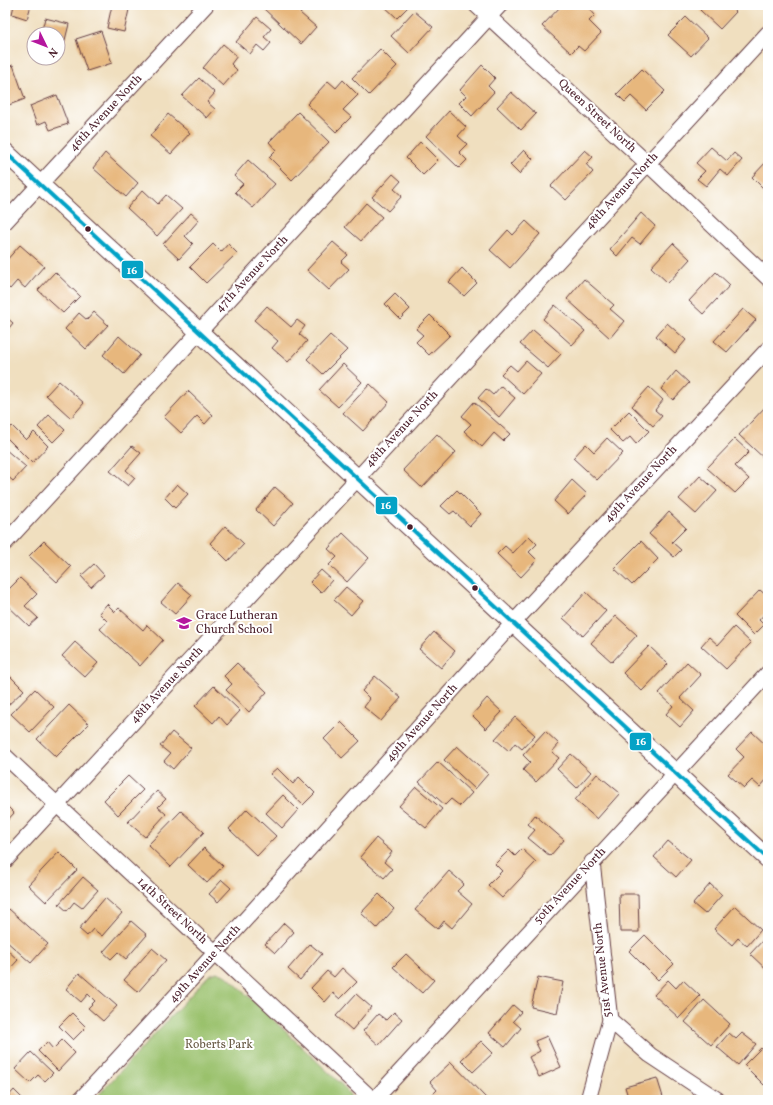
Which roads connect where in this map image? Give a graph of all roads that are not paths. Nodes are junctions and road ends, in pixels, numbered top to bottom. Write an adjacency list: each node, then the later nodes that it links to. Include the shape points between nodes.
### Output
1 (206, 5): 8 (street, 46th Avenue North)
2 (476, 5): 4 (street, Queen Street North)
3 (500, 5): 4 (street, 47th Avenue North)
4 (489, 17): 7 (street, Queen Street North); 11 (street, 47th Avenue North)
5 (768, 33): 7 (street, 48th Avenue North)
6 (5, 152): 8 (street)
7 (648, 164): 10 (street, Queen Street North); 13 (street, 48th Avenue North)
8 (39, 184): 9 (street, 46th Avenue North); 11 (street)
9 (5, 222)
10 (768, 278)
11 (198, 332): 13 (street); 14 (street, 47th Avenue North)
12 (768, 349): 15 (street, 49th Avenue North)
13 (357, 478): 15 (street); 19 (street, 48th Avenue North)
14 (5, 543)
15 (513, 623): 18 (street); 23 (street, 49th Avenue North)
16 (768, 673): 18 (street, 50th Avenue North)
17 (5, 756): 19 (street, 14th Street North)
18 (675, 773): 20 (street); 22 (street, 50th Avenue North)
19 (57, 804): 21 (street, 48th Avenue North); 23 (street, 14th Street North)
20 (768, 859)
21 (5, 861)
22 (592, 862): 24 (street, 51st Avenue North); 26 (street, 50th Avenue North)
23 (216, 952): 25 (street, 49th Avenue North); 26 (street, 14th Street North)
24 (610, 1020): 27 (street, 51st Avenue North); 28 (street, via 650,1055)
25 (80, 1100)
26 (373, 1100)
27 (588, 1100)
28 (718, 1100)

